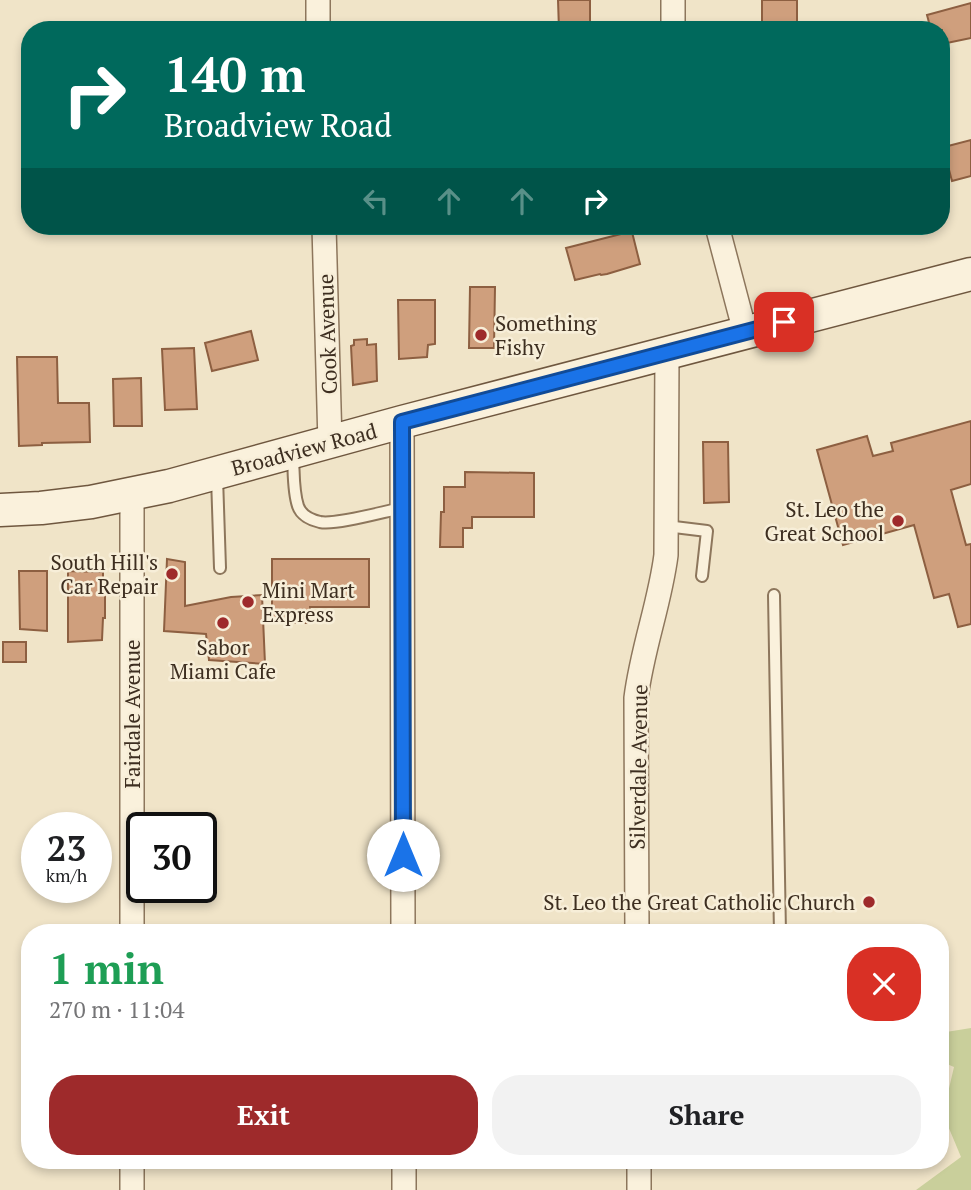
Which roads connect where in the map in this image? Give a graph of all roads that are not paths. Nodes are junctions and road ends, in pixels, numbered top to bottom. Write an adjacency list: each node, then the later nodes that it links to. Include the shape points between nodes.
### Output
1 (317, 0): 3 (street)
2 (673, 0): 4 (street)
3 (318, 21)
4 (673, 21)
5 (324, 235): 11 (street, Cook Avenue)
6 (719, 235): 8 (street)
7 (971, 274): 8 (main road, Broadview Road)
8 (745, 332): 9 (main road, Broadview Road)
9 (667, 353): 10 (main road, Broadview Road); 17 (street, Silverdale Avenue)
10 (402, 422): 11 (main road, Broadview Road); 15 (street)
11 (330, 443): 12 (main road, Broadview Road)
12 (293, 453): 13 (main road, Broadview Road); 15 (lane, via 295,495 303,515 320,522 340,521)
13 (218, 472): 14 (main road, Broadview Road); 18 (lane)
14 (132, 494): 16 (main road, Broadview Road); 21 (street, Fairdale Avenue)
15 (402, 508): 22 (street)
16 (0, 510)
17 (666, 526): 19 (lane, via 707,531); 23 (street, Silverdale Avenue, via 663,579 636,698)
18 (220, 568)
19 (702, 576)
20 (774, 595): 24 (lane)
21 (132, 924)
22 (403, 924)
23 (637, 924)
24 (780, 924)
25 (132, 1169): 28 (street)
26 (404, 1169): 29 (street)
27 (639, 1169): 30 (street)
28 (132, 1190)
29 (404, 1190)
30 (639, 1190)

